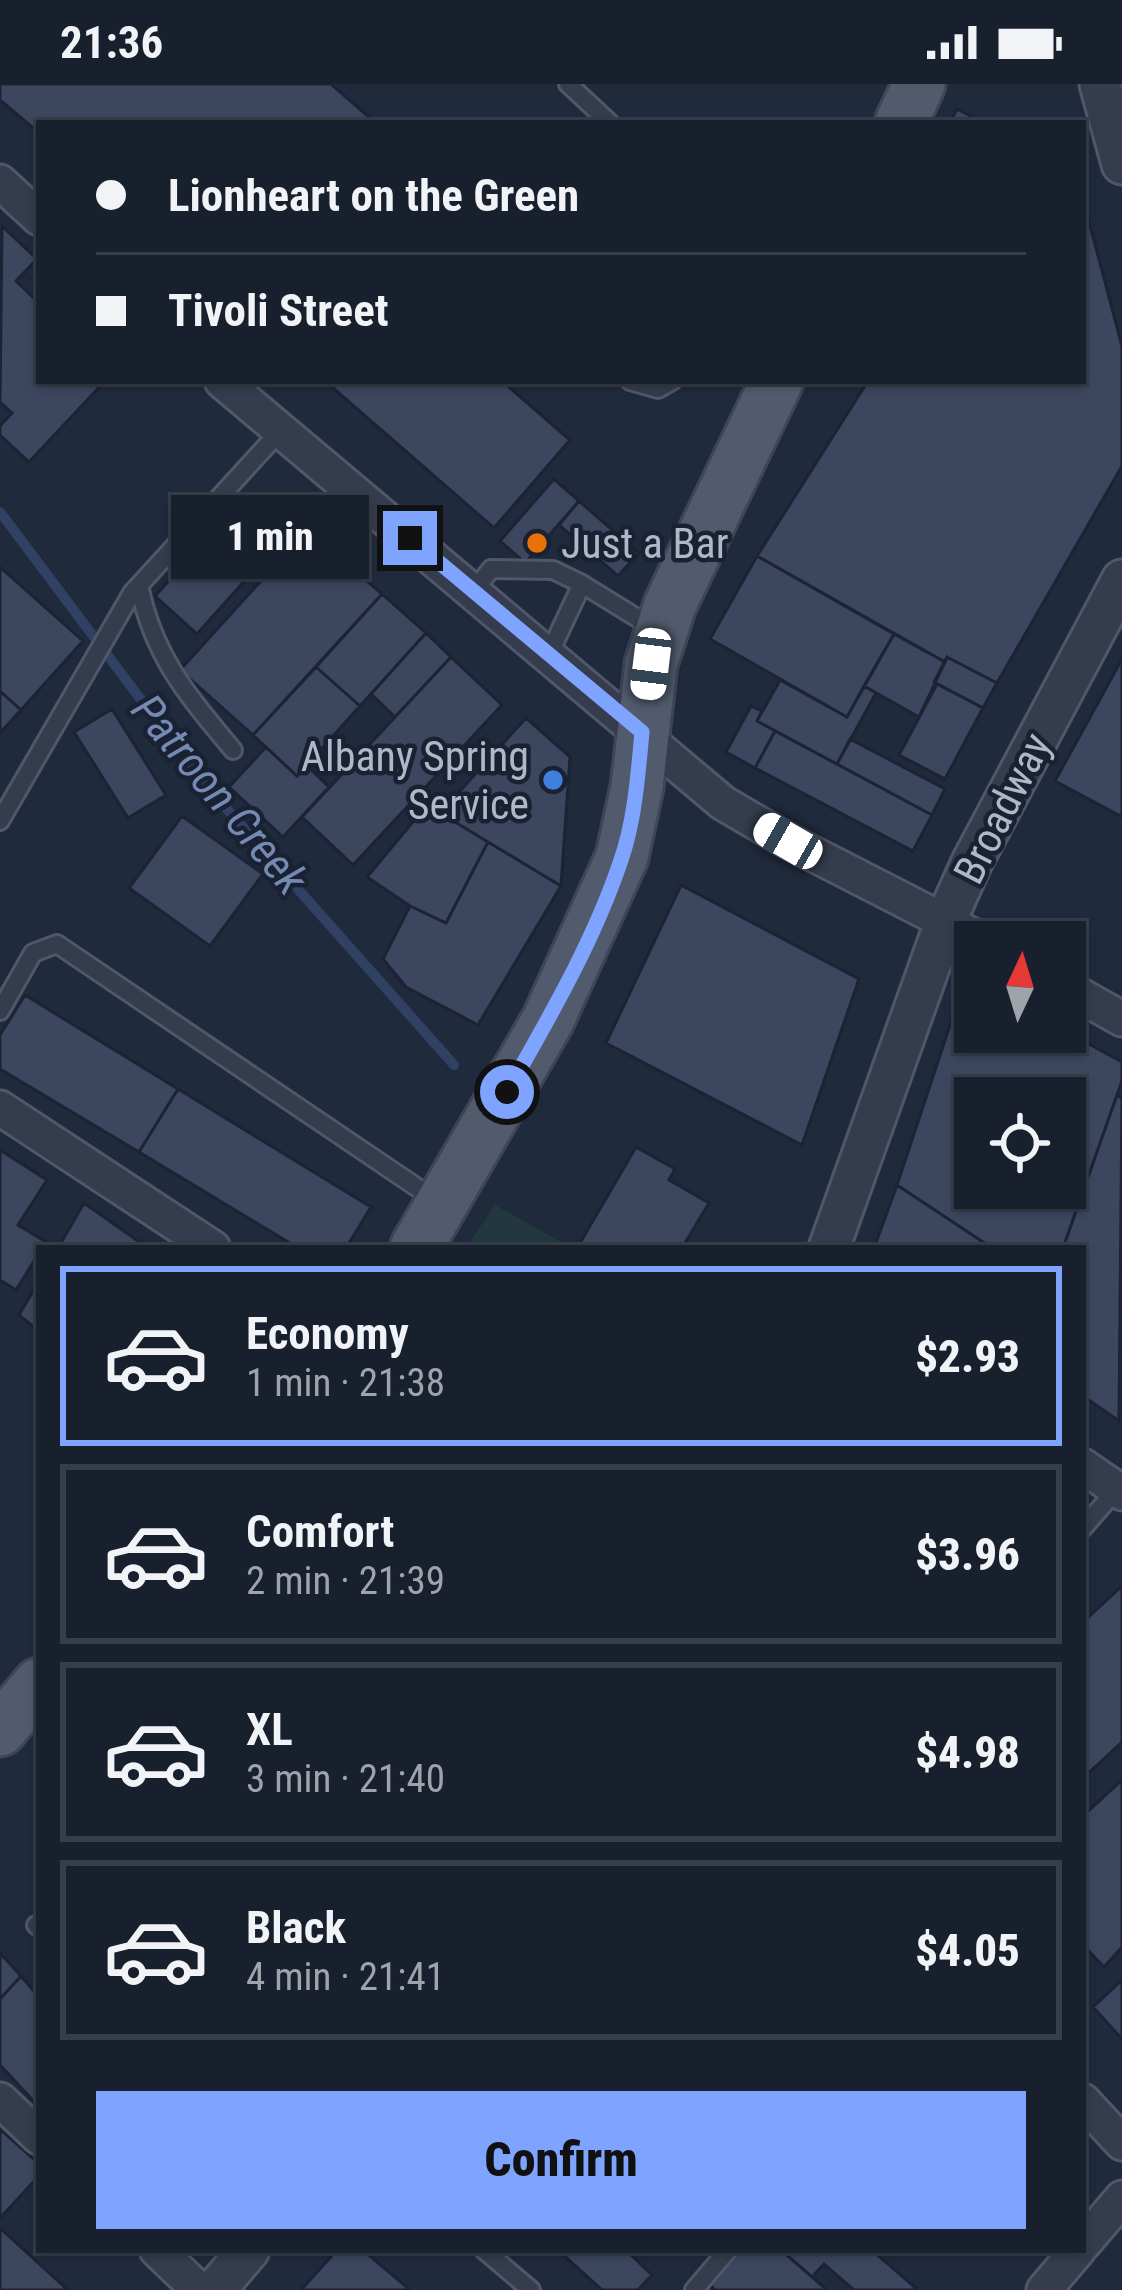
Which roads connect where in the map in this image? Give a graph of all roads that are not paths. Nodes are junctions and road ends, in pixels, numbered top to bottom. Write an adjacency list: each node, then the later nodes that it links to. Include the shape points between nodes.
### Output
1 (568, 84): 3 (lane)
2 (1100, 84): 4 (street)
3 (607, 120)
4 (1122, 164)
5 (0, 182): 6 (street)
6 (36, 215)
7 (226, 384): 9 (street)
8 (776, 384): 14 (main road)
9 (281, 430): 12 (lane); 13 (street)
10 (1122, 580): 19 (street, Broadway)
11 (582, 584): 13 (lane, via 553,570 491,569); 14 (lane); 15 (lane)
12 (135, 589): 17 (lane, via 147,628 186,694); 18 (lane)
13 (474, 591): 15 (street)
14 (661, 633): 16 (main road)
15 (549, 654): 16 (street)
16 (642, 732): 19 (street, via 723,802); 25 (main road, via 622,857 590,934)
17 (233, 750)
18 (0, 821)
19 (946, 920): 20 (street); 28 (street, Broadway)
20 (954, 925)
21 (1086, 999): 23 (street)
22 (0, 1011): 25 (lane, via 33,953 57,944)
23 (1122, 1019)
24 (0, 1108): 26 (street)
25 (442, 1205): 27 (main road)
26 (208, 1245)
27 (418, 1245)
28 (830, 1245)
29 (1086, 1468): 30 (street)
30 (1120, 1491): 31 (lane)
31 (1086, 1525)
32 (36, 1688): 33 (main road)
33 (0, 1730)
34 (0, 2100): 36 (street)
35 (1086, 2104): 37 (street)
36 (36, 2135)
37 (1122, 2143)
38 (1122, 2198): 39 (street)
39 (1086, 2240)
40 (160, 2253): 45 (street)
41 (246, 2253): 46 (street)
42 (488, 2253): 47 (lane)
43 (725, 2253): 48 (lane)
44 (1075, 2253): 49 (street)
45 (199, 2290)
46 (215, 2290)
47 (531, 2290)
48 (694, 2290)
49 (1044, 2290)

